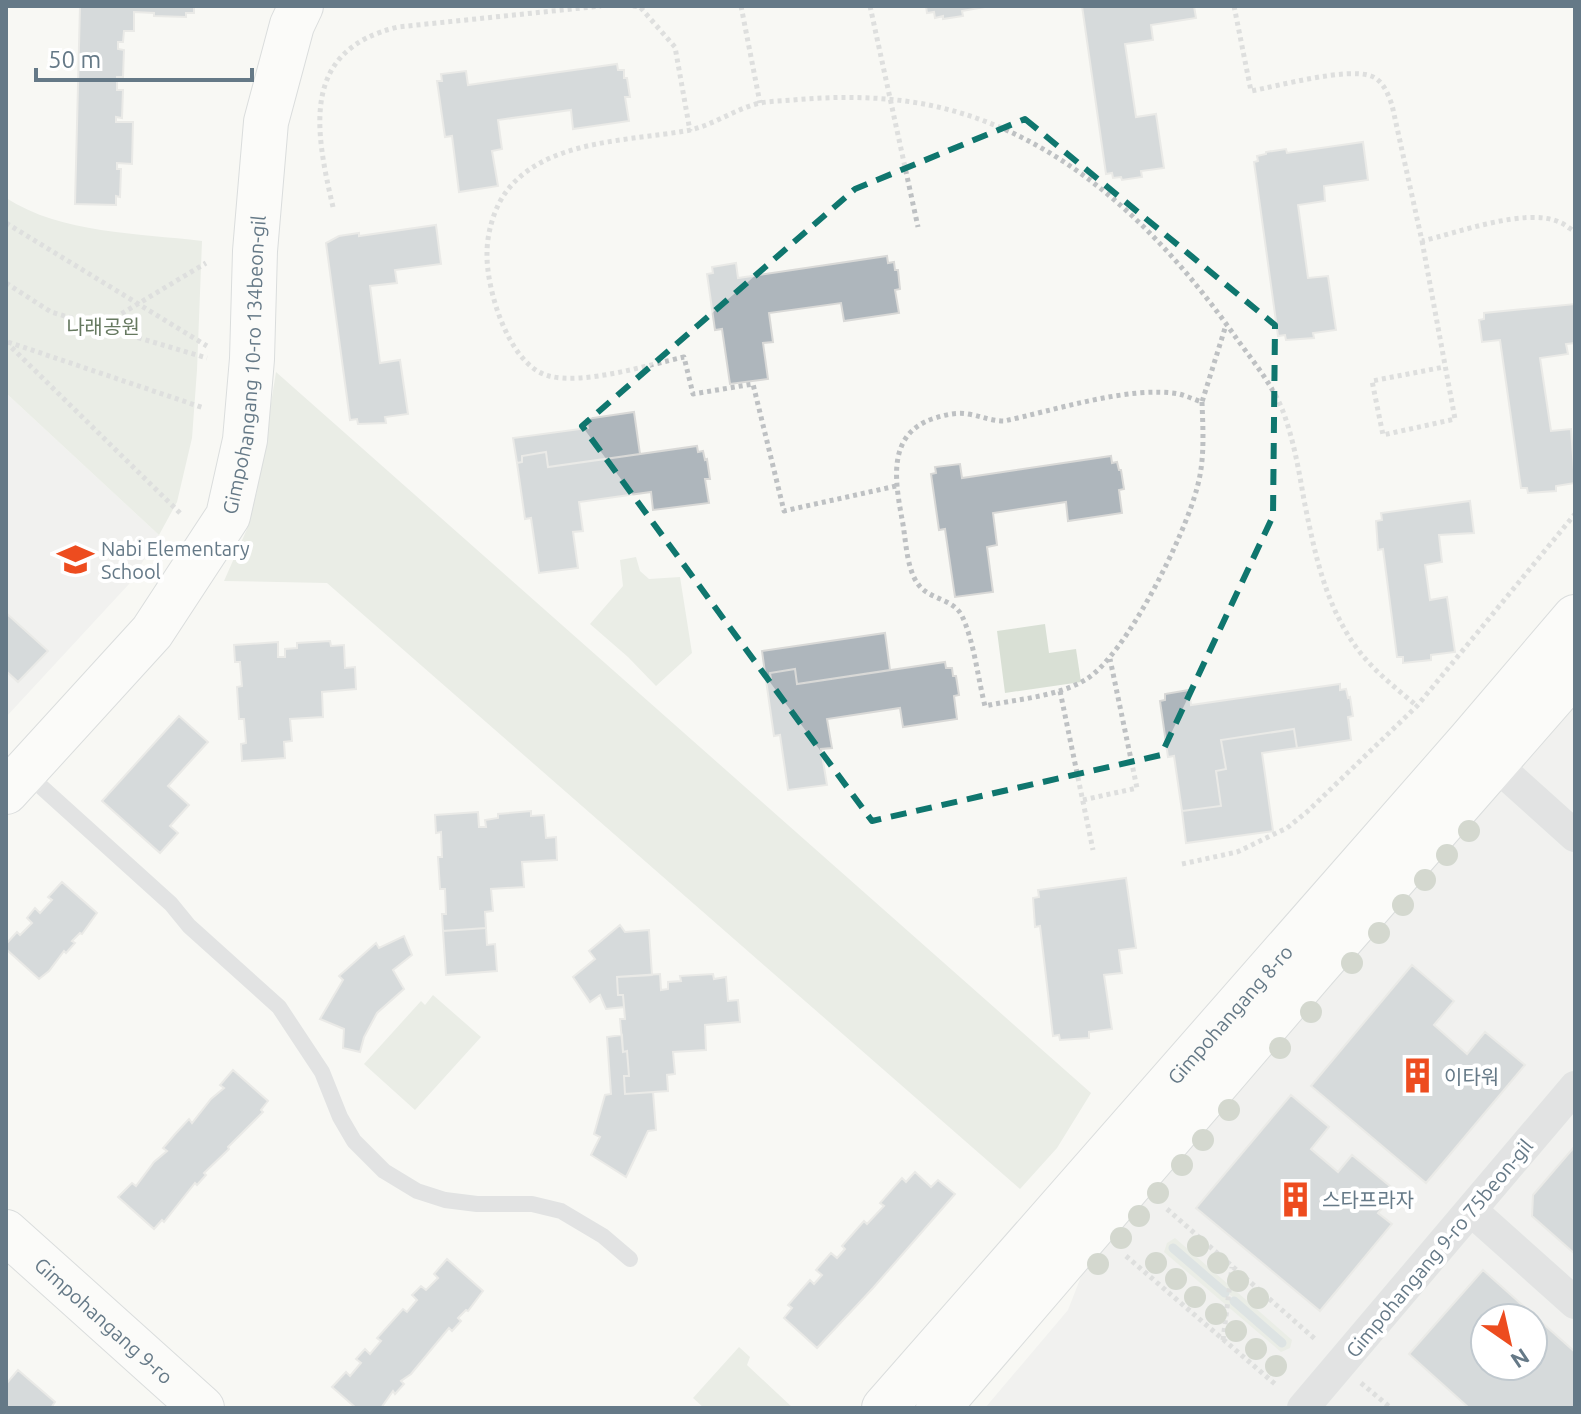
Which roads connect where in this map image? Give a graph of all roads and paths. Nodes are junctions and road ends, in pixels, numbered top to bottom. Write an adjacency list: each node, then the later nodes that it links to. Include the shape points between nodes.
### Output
1 (301, 6): 35 (street, Gimpohangang 10-ro 134beon-gil, via 266,122 245,440 228,516 152,632)
2 (601, 6): 10 (path, via 398,27 356,42 330,72 321,105 321,156)
3 (633, 6): 9 (path, via 640,7 675,47)
4 (741, 6): 8 (path)
5 (870, 6): 7 (path)
6 (1234, 6): 14 (path, via 1251,91 1353,73 1373,76 1386,88)
7 (890, 98): 8 (path); 12 (path); 18 (path, via 995,125 1079,172 1155,237)
8 (760, 103): 9 (path)
9 (690, 131): 26 (path, via 594,142 551,159 506,191 494,214 486,251 491,291 512,343 528,364 547,376 584,378 684,357 693,394 753,384 784,511)
10 (333, 207)
11 (6, 223): 17 (path)
12 (918, 227)
13 (1575, 232): 14 (path, via 1541,218 1515,219)
14 (1422, 241): 23 (path)
15 (206, 263): 17 (path)
16 (6, 283): 19 (path, via 51,312)
17 (139, 304): 19 (path); 21 (path)
18 (1226, 324): 24 (path); 33 (path, via 1282,409 1318,567 1332,605 1359,651)
19 (100, 327): 22 (path)
20 (6, 341): 25 (path); 28 (path)
21 (207, 346)
22 (207, 358)
23 (1444, 367): 23 (path, via 1455,419 1383,435 1372,381)
24 (1202, 402): 26 (path, via 1157,392 1004,421 945,414 905,436 896,461); 30 (path, via 1204,445 1185,524 1163,573)
25 (204, 408)
26 (896, 486): 32 (path, via 918,585 961,613 985,706)
27 (1575, 514): 33 (path)
28 (182, 515)
29 (1575, 617): 53 (street, Gimpohangang 8-ro)
30 (1110, 658): 32 (path, via 1091,676); 36 (path, via 1137,788)
31 (1575, 672): 34 (street, Gimpohangang 8-ro)
32 (1060, 691): 36 (path)
33 (1417, 706): 39 (path, via 1287,828 1237,852)
34 (1496, 765): 37 (street); 54 (street, Gimpohangang 8-ro)
35 (16, 782): 45 (lane, via 171,904 279,1007 322,1072 354,1141 384,1171 445,1200 532,1204 561,1211)
36 (1083, 800): 38 (path)
37 (1575, 836)
38 (1093, 850)
39 (1182, 864)
40 (1575, 1087): 42 (street, Gimpohangang 9-ro 75beon-gil)
41 (1167, 1209): 46 (path)
42 (1472, 1211): 47 (street); 55 (street, Gimpohangang 9-ro 75beon-gil)
43 (6, 1232): 52 (street, Gimpohangang 9-ro)
44 (1126, 1256): 49 (path)
45 (630, 1259)
46 (1232, 1266): 48 (path); 49 (path)
47 (1575, 1303)
48 (1315, 1339)
49 (1223, 1340): 51 (path)
50 (1361, 1383): 56 (path)
51 (1275, 1384)
52 (202, 1408)
53 (884, 1408)
54 (938, 1408)
55 (1303, 1408)
56 (1391, 1408)

